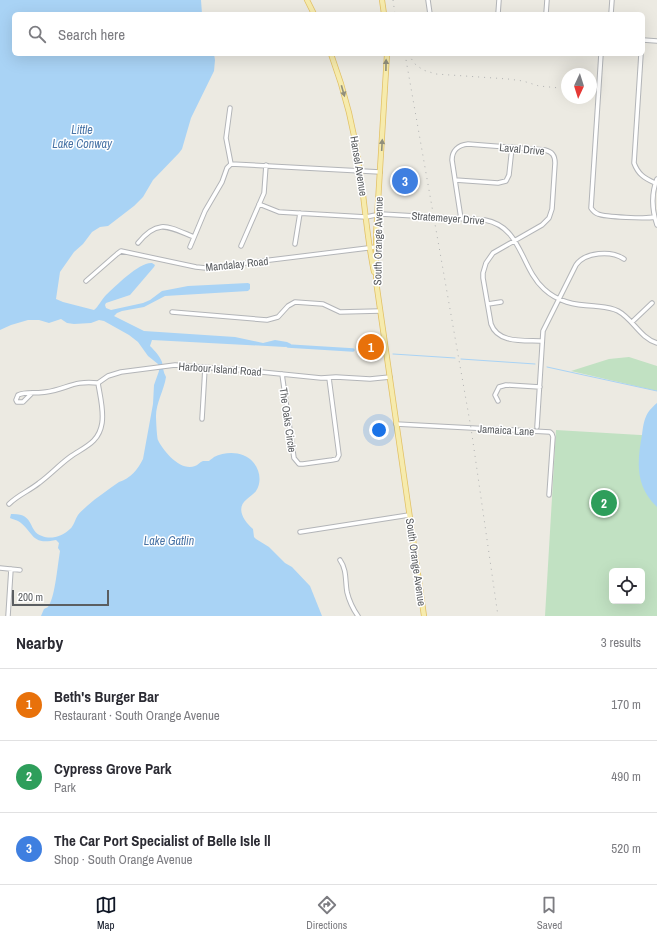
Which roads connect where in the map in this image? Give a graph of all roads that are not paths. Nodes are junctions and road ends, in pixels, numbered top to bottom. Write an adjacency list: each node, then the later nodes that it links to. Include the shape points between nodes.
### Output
1 (307, 0): 7 (main road)
2 (382, 0): 8 (main road)
3 (428, 0): 9 (street)
4 (499, 0): 10 (street)
5 (548, 0): 11 (street)
6 (612, 0): 12 (street)
7 (313, 12)
8 (384, 12)
9 (430, 12)
10 (498, 12)
11 (546, 12)
12 (611, 12)
13 (645, 40): 14 (street)
14 (657, 41)
15 (332, 56): 23 (main road, Hansel Avenue, one-way to 23, via 345,97)
16 (386, 56): 24 (main road, South Orange Avenue, one-way to 16)
17 (601, 56): 31 (street, via 591,204 594,211 601,215)
18 (641, 56): 26 (street, via 634,163 644,178)
19 (230, 108): 21 (street, via 226,138)
20 (512, 147): 25 (street, via 506,181 498,183); 25 (street, Laval Drive, via 468,144 460,146 452,156); 35 (street, Laval Drive, via 545,150 552,153 555,159 551,214 542,225)
21 (230, 165): 22 (street); 34 (street)
22 (266, 165): 23 (street); 27 (street, via 264,193)
23 (360, 171): 24 (street); 30 (main road, Hansel Avenue)
24 (380, 172): 29 (main road, South Orange Avenue)
25 (455, 180): 32 (street, Laval Drive)
26 (656, 181): 31 (street)
27 (259, 204): 28 (street, Stratemeyer Drive, via 279,212); 38 (street)
28 (300, 213): 30 (street, Stratemeyer Drive); 37 (street)
29 (378, 214): 30 (street, Stratemeyer Drive); 32 (street, Stratemeyer Drive); 40 (main road, South Orange Avenue)
30 (366, 217): 41 (main road, Hansel Avenue)
31 (654, 217): 33 (street)
32 (461, 219): 35 (street, Stratemeyer Drive, via 484,220 498,224 508,231)
33 (657, 225)
34 (194, 237): 36 (street, via 172,228 160,227 149,231); 39 (street)
35 (514, 241): 45 (street, Stratemeyer Drive, via 542,288); 48 (street, via 493,253 486,262 483,273)
36 (138, 243)
37 (295, 244)
38 (241, 246)
39 (190, 247)
40 (376, 247): 41 (street, Mandalay Road); 44 (main road, South Orange Avenue)
41 (369, 248): 43 (street, Mandalay Road, via 206,268 121,251); 44 (main road, Hansel Avenue)
42 (624, 258): 45 (street, via 600,254 584,256 576,265)
43 (86, 281)
44 (376, 281): 49 (main road, South Orange Avenue)
45 (558, 300): 51 (street, Stratemeyer Drive, via 574,305 612,308); 52 (street, via 543,331)
46 (501, 302): 48 (street)
47 (652, 303): 51 (street)
48 (488, 304): 52 (street, via 491,324 497,334 508,339)
49 (380, 311): 50 (street, via 340,312 323,304 304,302 292,304 278,316 267,320); 56 (main road, South Orange Avenue)
50 (172, 312)
51 (632, 322): 53 (street, Stratemeyer Drive)
52 (542, 341): 59 (street)
53 (657, 343)
54 (205, 368): 55 (street, Harbour Island Road); 58 (street, Harbour Island Road, via 158,367 121,372 108,376); 62 (street)
55 (282, 374): 57 (street, Harbour Island Road); 57 (street, The Oaks Circle, via 294,458 299,464 332,460 339,455)
56 (390, 377): 57 (street, Harbour Island Road); 63 (main road, South Orange Avenue)
57 (329, 378)
58 (98, 383): 60 (street, Harbour Island Road, via 81,382 47,392); 66 (street, via 103,416 95,439)
59 (540, 387): 61 (street, via 499,387 495,395); 64 (street)
60 (32, 393)
61 (498, 401)
62 (202, 419)
63 (396, 424): 65 (street, Jamaica Lane, via 550,432 553,437); 67 (main road, South Orange Avenue)
64 (538, 427)
65 (549, 495)
66 (9, 504)
67 (409, 515): 68 (street); 75 (main road, South Orange Avenue)
68 (300, 532)
69 (340, 560): 74 (street, via 344,566 350,599)
70 (0, 568): 71 (street)
71 (10, 569): 72 (street); 73 (street)
72 (20, 570)
73 (8, 616)
74 (358, 616)
75 (424, 616)

